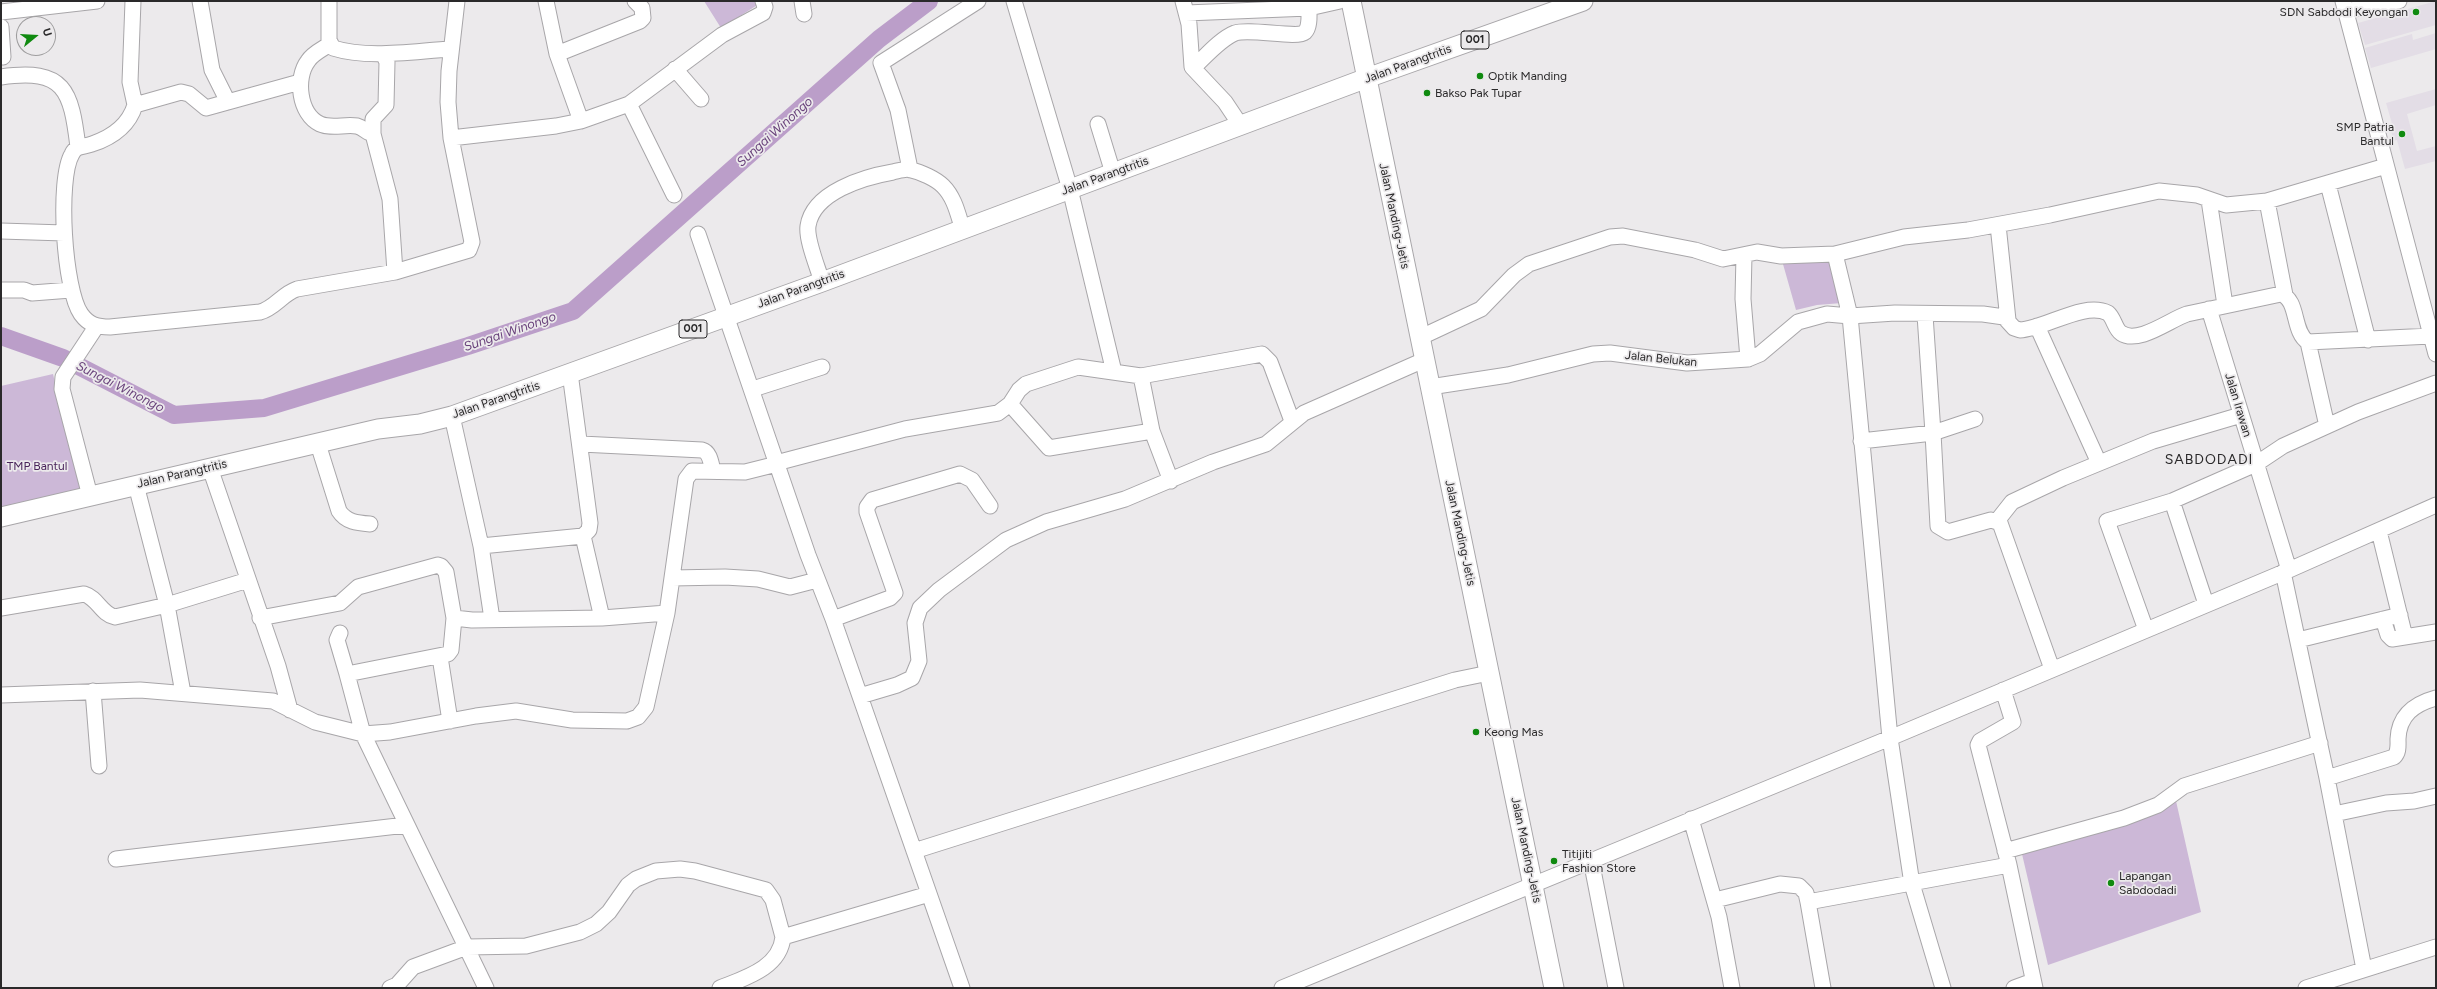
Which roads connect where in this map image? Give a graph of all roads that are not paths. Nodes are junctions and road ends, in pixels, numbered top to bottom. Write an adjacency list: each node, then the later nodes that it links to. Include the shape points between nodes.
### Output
1 (97, 1): 18 (street)
2 (133, 1): 33 (street, via 130,82)
3 (200, 1): 31 (street, via 212,70)
4 (329, 1): 20 (street)
5 (457, 1): 21 (street)
6 (546, 1): 23 (street)
7 (635, 1): 23 (street, via 643,11 643,18 640,21)
8 (763, 1): 26 (street, via 763,13 722,35)
9 (978, 1): 41 (street, via 881,63 898,110)
10 (1014, 1): 44 (street)
11 (1340, 1): 17 (street)
12 (1351, 1): 28 (main road, Jalan Manding-Jetis)
13 (1583, 1): 28 (main road, Jalan Parangtritis / 001)
14 (2399, 1): 15 (street)
15 (2344, 6): 40 (street)
16 (1184, 7): 17 (street); 25 (street)
17 (1309, 8): 25 (street, via 1309,23 1304,32 1274,34 1253,30 1234,34)
18 (1, 12)
19 (1, 27): 24 (street)
20 (330, 44): 22 (street, via 333,48 354,53); 29 (street, via 308,60)
21 (451, 49): 22 (street); 38 (street, via 448,86)
22 (383, 54): 37 (street, via 387,62 386,105 373,119)
23 (557, 54): 34 (street)
24 (3, 57)
25 (1193, 68): 36 (street, via 1225,102)
26 (676, 69): 30 (street); 32 (street)
27 (1, 77): 39 (street, via 32,74 43,76 58,85 73,110)
28 (1367, 78): 36 (main road, Jalan Parangtritis / 001); 69 (main road, Jalan Manding-Jetis)
29 (300, 82): 31 (street); 37 (street, via 304,102 313,119 326,125 356,126)
30 (701, 99)
31 (228, 102): 33 (street, via 206,108 189,94 182,92)
32 (629, 104): 34 (street); 45 (street)
33 (135, 105): 39 (street, via 131,119 113,133 103,140)
34 (581, 121): 38 (street, via 544,128)
35 (1098, 124): 42 (street)
36 (1241, 126): 42 (main road, Jalan Parangtritis / 001)
37 (373, 134): 55 (street, via 390,199)
38 (451, 138): 55 (street, via 471,235 471,246 463,254)
39 (78, 147): 51 (street, via 68,163)
40 (2386, 166): 43 (street); 68 (street)
41 (910, 169): 49 (street, via 943,186 952,199); 56 (street, via 876,175 833,193 816,208 808,227 808,235)
42 (1113, 173): 44 (main road, Jalan Parangtritis / 001)
43 (2328, 184): 47 (street); 70 (street)
44 (1070, 189): 49 (main road, Jalan Parangtritis / 001); 76 (street)
45 (674, 195)
46 (2210, 200): 47 (street, via 2234,205); 48 (street, via 2197,195 2159,191); 60 (street)
47 (2268, 201): 59 (street)
48 (1998, 225): 53 (street, via 1899,238); 65 (street)
49 (963, 230): 56 (main road, Jalan Parangtritis / 001)
50 (1, 231): 51 (street)
51 (64, 234): 58 (street)
52 (698, 234): 63 (street)
53 (1835, 254): 54 (street, via 1781,256 1757,252); 64 (street)
54 (1744, 255): 69 (street, via 1724,259 1695,250 1623,236 1610,237 1529,264 1514,275 1481,308); 73 (street, via 1743,299)
55 (395, 272): 67 (street, via 297,289 287,293 272,307 260,312)
56 (822, 282): 63 (main road, Jalan Parangtritis / 001)
57 (1, 290): 58 (street, via 24,290 32,293)
58 (71, 290): 67 (street, via 81,313)
59 (2284, 295): 60 (street, via 2277,294); 71 (street, via 2289,300 2301,335)
60 (2225, 305): 61 (street)
61 (2209, 309): 66 (street, via 2178,316 2157,330 2130,336 2118,330 2108,313 2098,310 2062,317); 83 (street, Jalan Irawan)
62 (1925, 315): 64 (street, Jalan Belukan); 65 (street, Jalan Belukan, via 1983,314); 89 (street)
63 (727, 316): 77 (main road, Jalan Parangtritis / 001); 81 (street)
64 (1850, 316): 73 (street, Jalan Belukan, via 1827,314 1798,322 1760,354); 90 (street)
65 (2008, 320): 66 (street, Jalan Belukan, via 2014,328 2020,330)
66 (2037, 326): 93 (street)
67 (96, 327): 100 (street, via 63,377 63,395)
68 (2431, 336): 70 (street); 72 (street)
69 (1419, 338): 74 (main road, Jalan Manding-Jetis)
70 (2368, 340): 71 (street)
71 (2308, 342): 87 (street)
72 (2436, 354)
73 (1748, 359): 80 (street, Jalan Belukan, via 1687,363 1610,353 1593,354 1508,375)
74 (1424, 360): 80 (main road, Jalan Manding-Jetis); 86 (street, via 1304,413)
75 (822, 368): 81 (street)
76 (1114, 372): 78 (street); 82 (street, via 1084,367 1069,369 1026,384 1015,394)
77 (570, 373): 84 (main road, Jalan Parangtritis / 001); 92 (street)
78 (1141, 376): 86 (street, via 1262,354 1270,362); 88 (street)
79 (2436, 383): 87 (street, via 2366,408)
80 (1430, 387): 132 (main road, Jalan Manding-Jetis)
81 (753, 389): 94 (street)
82 (1010, 404): 88 (street, via 1049,448); 94 (street, via 991,415 905,429)
83 (2241, 415): 93 (street, via 2153,441); 95 (street, Jalan Irawan)
84 (452, 416): 91 (main road, Jalan Parangtritis / 001, via 420,424 378,429); 109 (street)
85 (1975, 419): 89 (street)
86 (1292, 421): 98 (street, via 1266,444 1213,462)
87 (2326, 426): 95 (street, via 2273,452)
88 (1152, 431): 98 (street)
89 (1933, 433): 90 (street); 105 (street, via 1938,526 1948,532 1991,520)
90 (1861, 441): 143 (street)
91 (318, 444): 96 (main road, Jalan Parangtritis / 001); 106 (street, via 339,511 349,520)
92 (580, 444): 97 (street, via 702,450 709,456); 108 (street, via 590,527)
93 (2099, 463): 105 (street, via 2012,502)
94 (776, 464): 97 (street, via 745,472); 113 (street)
95 (2256, 464): 101 (street); 110 (street, Jalan Irawan)
96 (210, 468): 99 (main road, Jalan Parangtritis / 001); 112 (street)
97 (713, 471): 111 (street, via 692,471 686,479)
98 (1171, 481): 138 (street, via 1125,499 1046,522 1001,544 939,590 920,608 915,623 919,661 912,678)
99 (136, 485): 100 (main road, Jalan Parangtritis / 001); 115 (street)
100 (90, 496): 104 (main road, Jalan Parangtritis / 001)
101 (2172, 501): 114 (street); 125 (street, via 2108,521)
102 (2436, 505): 107 (street)
103 (990, 506): 122 (street, via 972,480 960,474 872,500 867,512 895,593 890,598)
104 (1, 517)
105 (1997, 521): 131 (street, via 2001,526)
106 (370, 524)
107 (2379, 531): 110 (street); 118 (street)
108 (583, 536): 109 (street); 121 (street)
109 (481, 546): 124 (street)
110 (2286, 571): 114 (street); 129 (street, Jalan Irawan)
111 (672, 578): 113 (street, via 758,579 790,587); 117 (street)
112 (248, 580): 115 (street); 119 (street)
113 (817, 580): 122 (street)
114 (2206, 604): 125 (street)
115 (167, 605): 116 (street, via 115,617 109,616 95,599 84,594); 136 (street)
116 (1, 608)
117 (667, 613): 121 (street); 141 (street, via 646,707 634,720 572,720 516,711)
118 (2400, 615): 123 (street); 128 (street)
119 (260, 618): 120 (street, via 340,603 358,587 438,565 446,572); 140 (street, via 278,666)
120 (454, 618): 124 (street); 130 (street, via 451,650)
121 (602, 618): 124 (street)
122 (833, 619): 138 (street)
123 (2383, 619): 128 (street, via 2390,638); 129 (street)
124 (492, 620)
125 (2146, 630): 131 (street)
126 (2436, 632): 128 (street)
127 (340, 633): 133 (street, via 337,640)
128 (2405, 637)
129 (2298, 640): 144 (street, Jalan Irawan)
130 (440, 657): 133 (street); 141 (street)
131 (2052, 669): 134 (street)
132 (1489, 673): 151 (street, via 1455,680); 155 (main road, Jalan Manding-Jetis)
133 (347, 674): 142 (street)
134 (2003, 690): 143 (street); 152 (street, via 2013,722 1980,741 1978,745)
135 (93, 691): 136 (street); 137 (street); 145 (street)
136 (183, 693): 140 (street, via 273,701)
137 (1, 695)
138 (860, 696): 151 (street)
139 (2436, 698): 146 (street, via 2415,706 2403,718 2399,730 2398,749 2394,757)
140 (290, 710): 142 (street, via 315,722)
141 (450, 721): 142 (street, via 390,732)
142 (363, 734): 150 (street)
143 (1890, 738): 149 (street); 156 (street)
144 (2320, 743): 146 (street, Jalan Irawan); 152 (street, via 2184,786 2158,805)
145 (99, 766)
146 (2327, 778): 148 (street, Jalan Irawan)
147 (2436, 796): 148 (street)
148 (2334, 814): 163 (street, Jalan Irawan)
149 (1691, 819): 154 (street); 158 (street)
150 (406, 825): 153 (street); 161 (street)
151 (914, 851): 157 (street)
152 (2007, 858): 156 (street); 164 (street)
153 (116, 859)
154 (1591, 860): 155 (street); 171 (street)
155 (1534, 884): 169 (street); 170 (main road, Jalan Manding-Jetis)
156 (1912, 884): 159 (street); 174 (street)
157 (929, 894): 160 (street); 168 (street)
158 (1715, 900): 159 (street, via 1796,884 1803,889); 172 (street)
159 (1808, 902): 173 (street)
160 (783, 937): 161 (street, via 773,900 766,890 695,871 667,869 636,879 624,890 609,912 596,924 580,932 526,946); 167 (street, via 780,951 768,965)
161 (467, 947): 165 (street, via 412,967 397,985); 166 (street)
162 (2436, 947): 163 (street)
163 (2364, 969): 176 (street)
164 (2034, 984): 175 (street)
165 (390, 988)
166 (486, 988)
167 (720, 988)
168 (962, 988)
169 (1282, 988)
170 (1554, 988)
171 (1616, 988)
172 (1732, 988)
173 (1823, 988)
174 (1943, 988)
175 (2014, 988)
176 (2306, 988)

